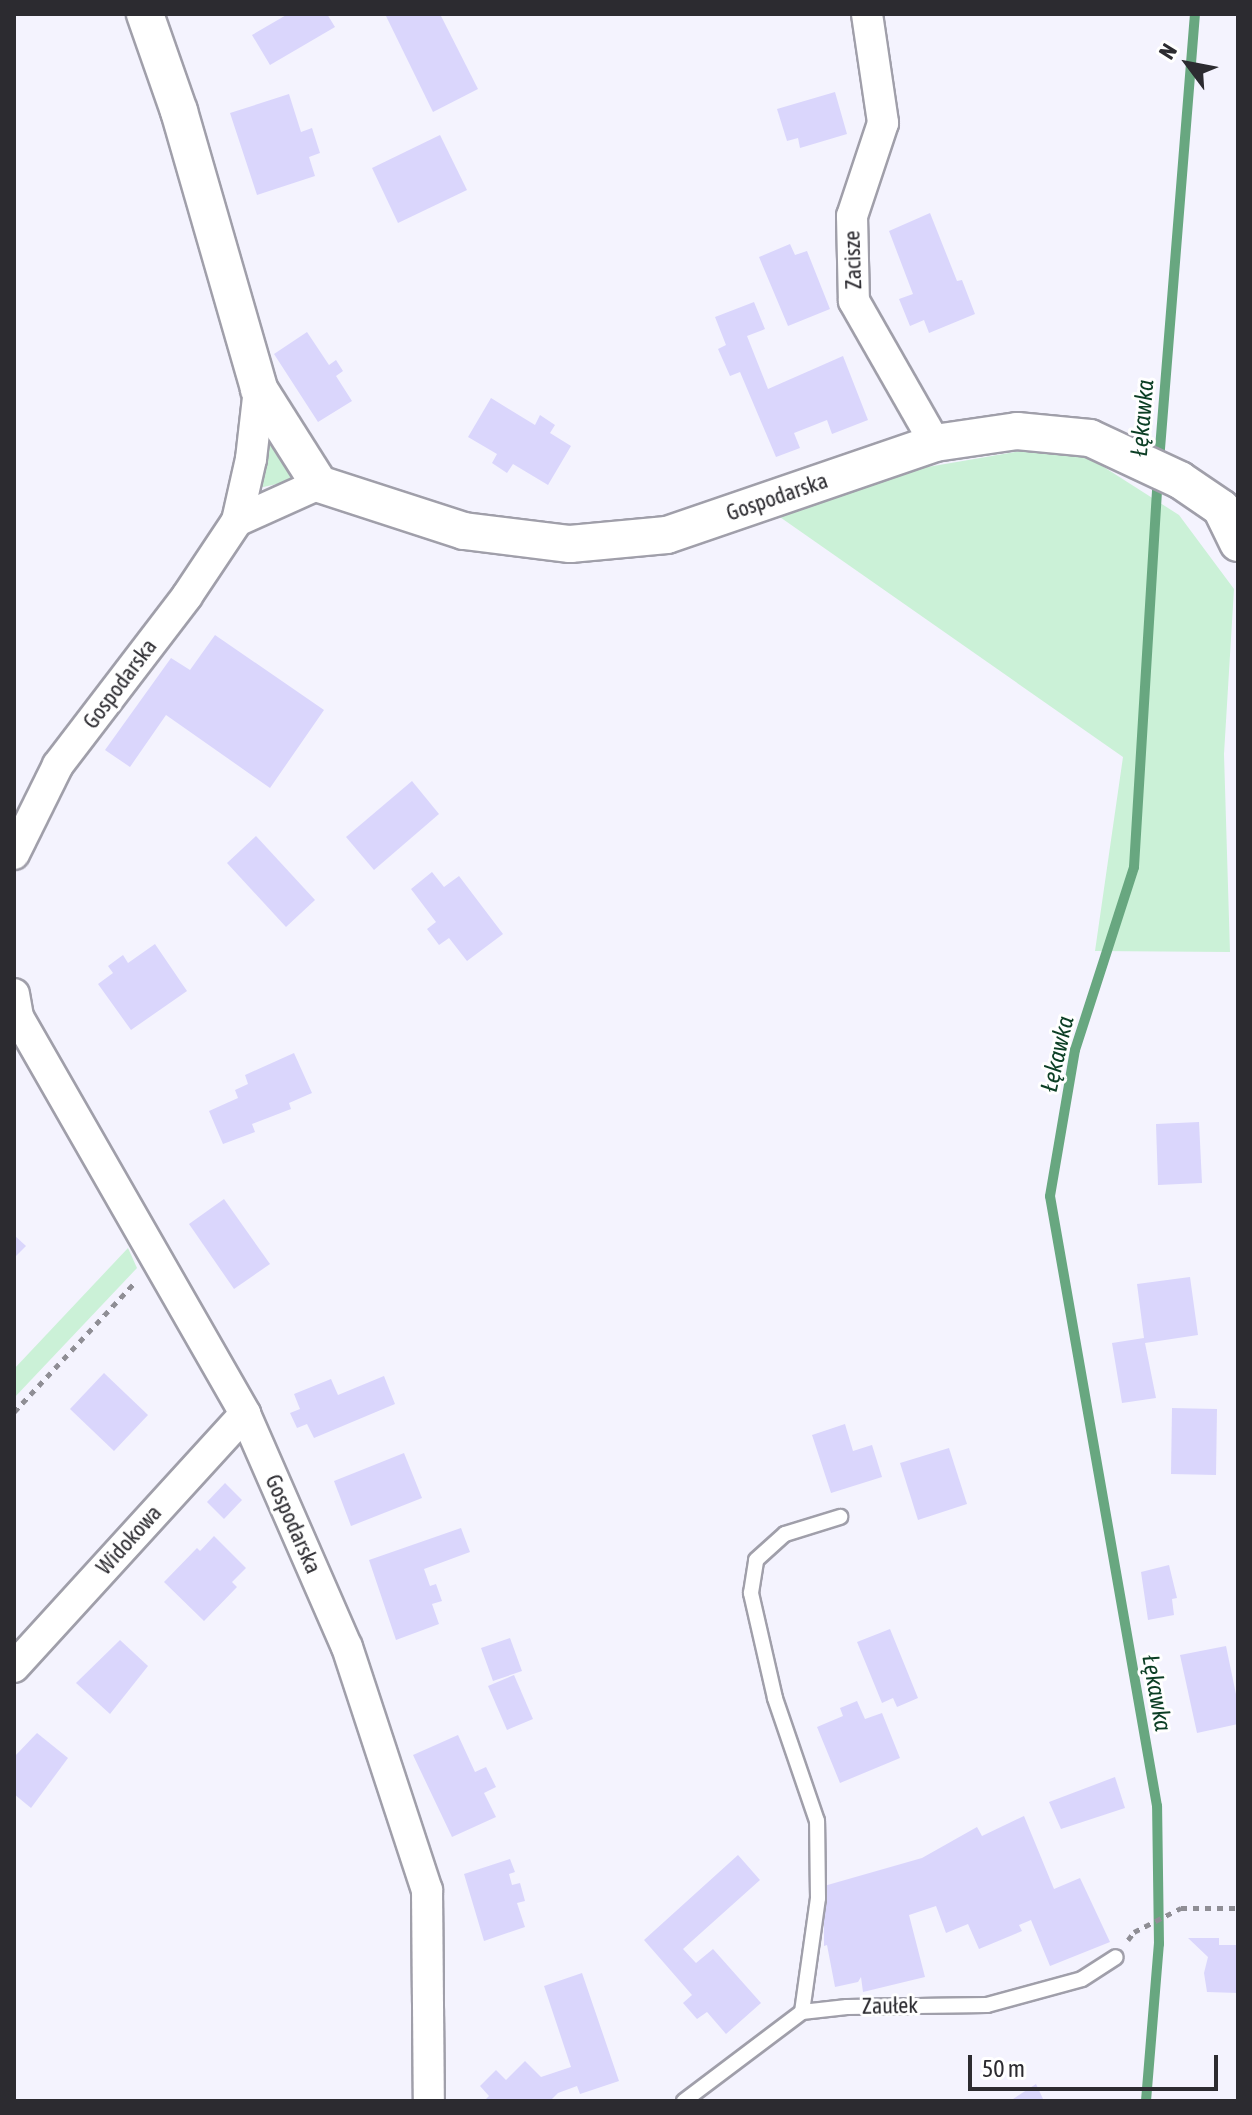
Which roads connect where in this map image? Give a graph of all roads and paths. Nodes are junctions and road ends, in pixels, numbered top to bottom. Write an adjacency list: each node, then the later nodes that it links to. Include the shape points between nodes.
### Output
1 (145, 14): 3 (street, Gospodarska, via 179,111)
2 (867, 14): 4 (street, Zacisze, via 883,123 852,216 854,301)
3 (259, 389): 5 (street, Gospodarska); 7 (street, Gospodarska)
4 (935, 443): 5 (street, Gospodarska, via 667,535 570,544 464,531); 6 (street, Gospodarska, via 1031,433 1090,438 1180,480)
5 (319, 484): 7 (street)
6 (1229, 510): 8 (street)
7 (237, 521): 9 (street, Gospodarska, via 187,596 58,765)
8 (1238, 543)
9 (14, 854)
10 (14, 994): 11 (street, Gospodarska, via 18,1017)
11 (156, 1258): 12 (path); 13 (street, Gospodarska)
12 (14, 1412)
13 (245, 1414): 15 (street, Widokowa); 20 (street, Gospodarska, via 347,1647 427,1890)
14 (840, 1517): 19 (lane, via 785,1534 756,1560 751,1593 775,1698 817,1821 818,1898)
15 (14, 1667)
16 (1238, 1908): 17 (path, via 1181,1908)
17 (1134, 1932)
18 (1116, 1957): 19 (lane, Zaułek, via 1082,1979 987,2005)
19 (802, 2012): 21 (lane)
20 (429, 2101)
21 (684, 2101)

